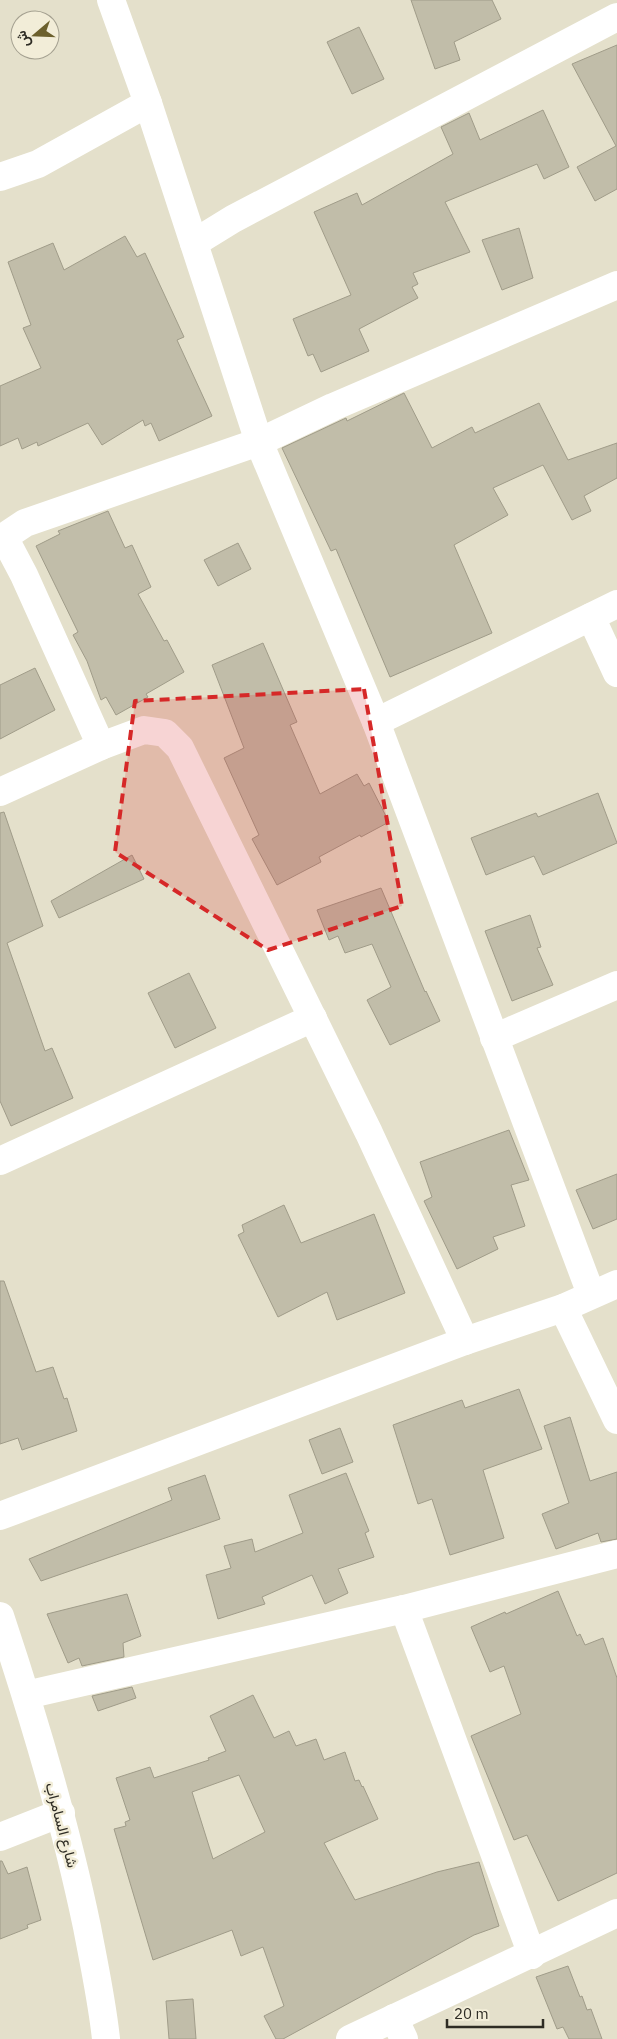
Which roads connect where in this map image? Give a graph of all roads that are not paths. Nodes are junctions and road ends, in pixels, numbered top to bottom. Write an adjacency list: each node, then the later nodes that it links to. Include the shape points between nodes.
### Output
1 (111, 0): 3 (street)
2 (617, 17): 5 (street, via 233,219)
3 (148, 103): 4 (street, via 38,164); 5 (street)
4 (0, 177)
5 (194, 243): 7 (street)
6 (617, 284): 7 (street)
7 (259, 442): 11 (street); 12 (street, via 25,522 4,537)
8 (617, 604): 9 (street)
9 (591, 617): 10 (street); 11 (street)
10 (617, 672)
11 (376, 722): 16 (street)
12 (101, 746): 13 (street); 15 (street, via 144,730 165,733 180,748)
13 (0, 792)
14 (617, 985): 16 (street)
15 (313, 1018): 17 (street); 21 (street)
16 (494, 1038): 19 (street)
17 (0, 1161)
18 (617, 1284): 19 (street)
19 (590, 1294): 20 (street)
20 (563, 1308): 21 (street); 22 (street)
21 (465, 1341): 23 (street)
22 (617, 1420)
23 (0, 1516)
24 (617, 1554): 25 (street)
25 (404, 1609): 27 (street); 31 (street)
26 (0, 1616): 27 (street, شارع السامراب)
27 (26, 1695): 28 (street, شارع السامراب)
28 (61, 1813): 29 (street); 33 (street, شارع السامراب, via 96,1974)
29 (0, 1837)
30 (617, 1913): 31 (street)
31 (532, 1955): 32 (street)
32 (399, 2029): 34 (street)
33 (106, 2039)
34 (350, 2039)

